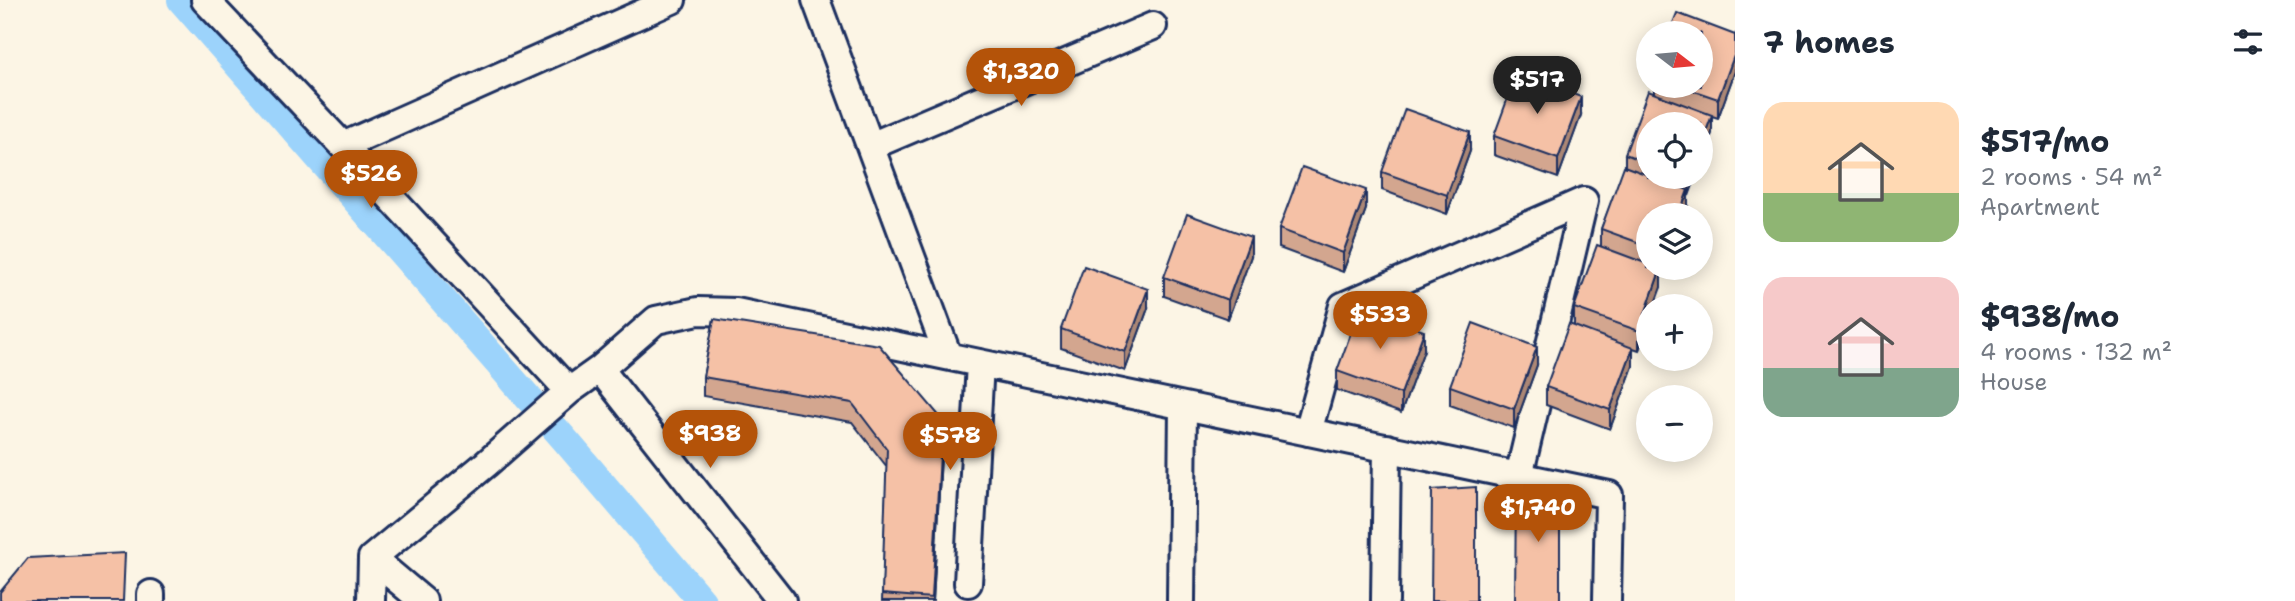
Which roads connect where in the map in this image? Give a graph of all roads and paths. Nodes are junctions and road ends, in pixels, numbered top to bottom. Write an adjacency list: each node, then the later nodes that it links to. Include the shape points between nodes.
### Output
1 (205, 0): 5 (street)
2 (672, 0): 5 (street)
3 (817, 0): 6 (street)
4 (1153, 26): 6 (street)
5 (343, 145): 10 (street)
6 (871, 146): 7 (street)
7 (948, 356): 8 (street); 9 (street, via 736,312 698,311 656,320)
8 (979, 363): 11 (street); 16 (street)
9 (600, 369): 10 (street); 19 (street)
10 (569, 391): 15 (street)
11 (1183, 406): 12 (street); 20 (street)
12 (1308, 432): 13 (street); 14 (street, via 1343,306 1584,201)
13 (1387, 448): 14 (street); 21 (street)
14 (1518, 476): 22 (street, via 1609,495)
15 (372, 558): 17 (street); 18 (street)
16 (968, 583)
17 (371, 601)
18 (423, 601)
19 (782, 601)
20 (1181, 601)
21 (1385, 601)
22 (1606, 601)

